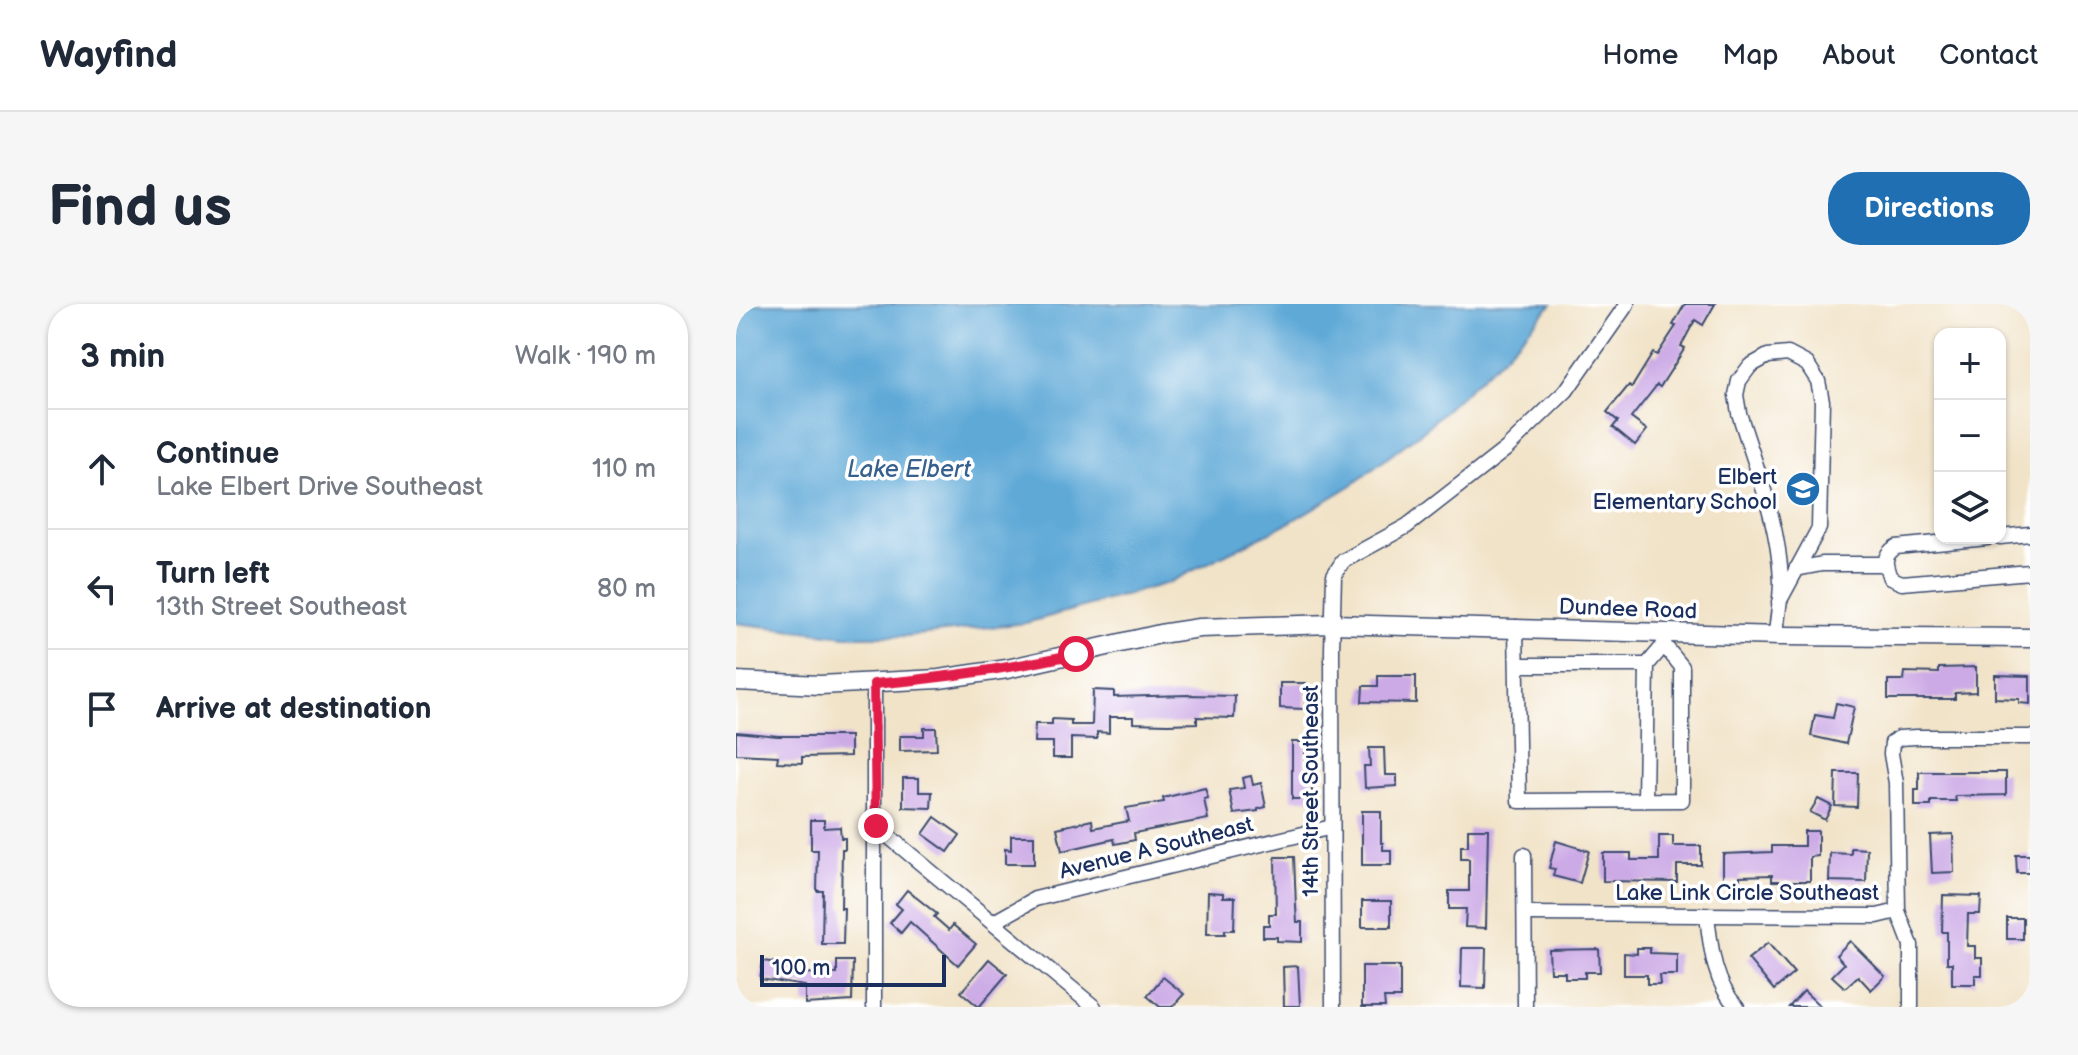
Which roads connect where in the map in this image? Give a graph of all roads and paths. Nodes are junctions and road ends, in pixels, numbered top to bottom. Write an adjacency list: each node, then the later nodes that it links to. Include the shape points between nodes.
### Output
1 (1627, 304): 9 (street, 14th Street Southeast, via 1566,391 1506,449 1407,526 1343,561 1334,575)
2 (2030, 534): 3 (street)
3 (2006, 536)
4 (1934, 543): 5 (street, via 1896,547)
5 (1884, 564): 6 (street); 7 (street, via 1890,578 1902,583)
6 (1796, 569): 8 (street); 8 (street, via 1819,528 1822,401 1807,364 1788,354 1768,356 1750,366 1736,395 1773,522)
7 (2030, 572)
8 (1779, 602): 11 (street)
9 (1332, 624): 10 (main road, Dundee Road); 17 (main road, Dundee Road, via 1160,634 1007,669); 21 (street, 14th Street Southeast)
10 (1516, 627): 13 (main road, Dundee Road); 14 (street)
11 (1776, 636): 12 (main road, Dundee Road); 13 (main road, Dundee Road)
12 (2030, 638)
13 (1664, 639): 15 (street); 19 (street, via 1682,667 1682,800)
14 (1518, 665): 15 (street); 19 (street, via 1519,801)
15 (1647, 665): 19 (street)
16 (736, 681): 17 (main road, Dundee Road)
17 (874, 684): 20 (street)
18 (2030, 737): 23 (street, Lake Link Circle Southeast, via 1916,737 1892,743)
19 (1645, 800)
20 (876, 826): 26 (street); 27 (street)
21 (1332, 827): 26 (street, Avenue A Southeast, via 1035,899); 29 (street, 14th Street Southeast)
22 (1524, 855): 24 (street)
23 (1898, 911): 25 (street, Lake Link Circle Southeast, via 1877,916); 32 (street, via 1911,945)
24 (1525, 914): 25 (street, Lake Link Circle Southeast); 30 (street)
25 (1707, 916): 31 (street, via 1716,971)
26 (994, 922): 28 (street)
27 (874, 1007)
28 (1094, 1007)
29 (1333, 1007)
30 (1525, 1007)
31 (1737, 1007)
32 (1911, 1007)

